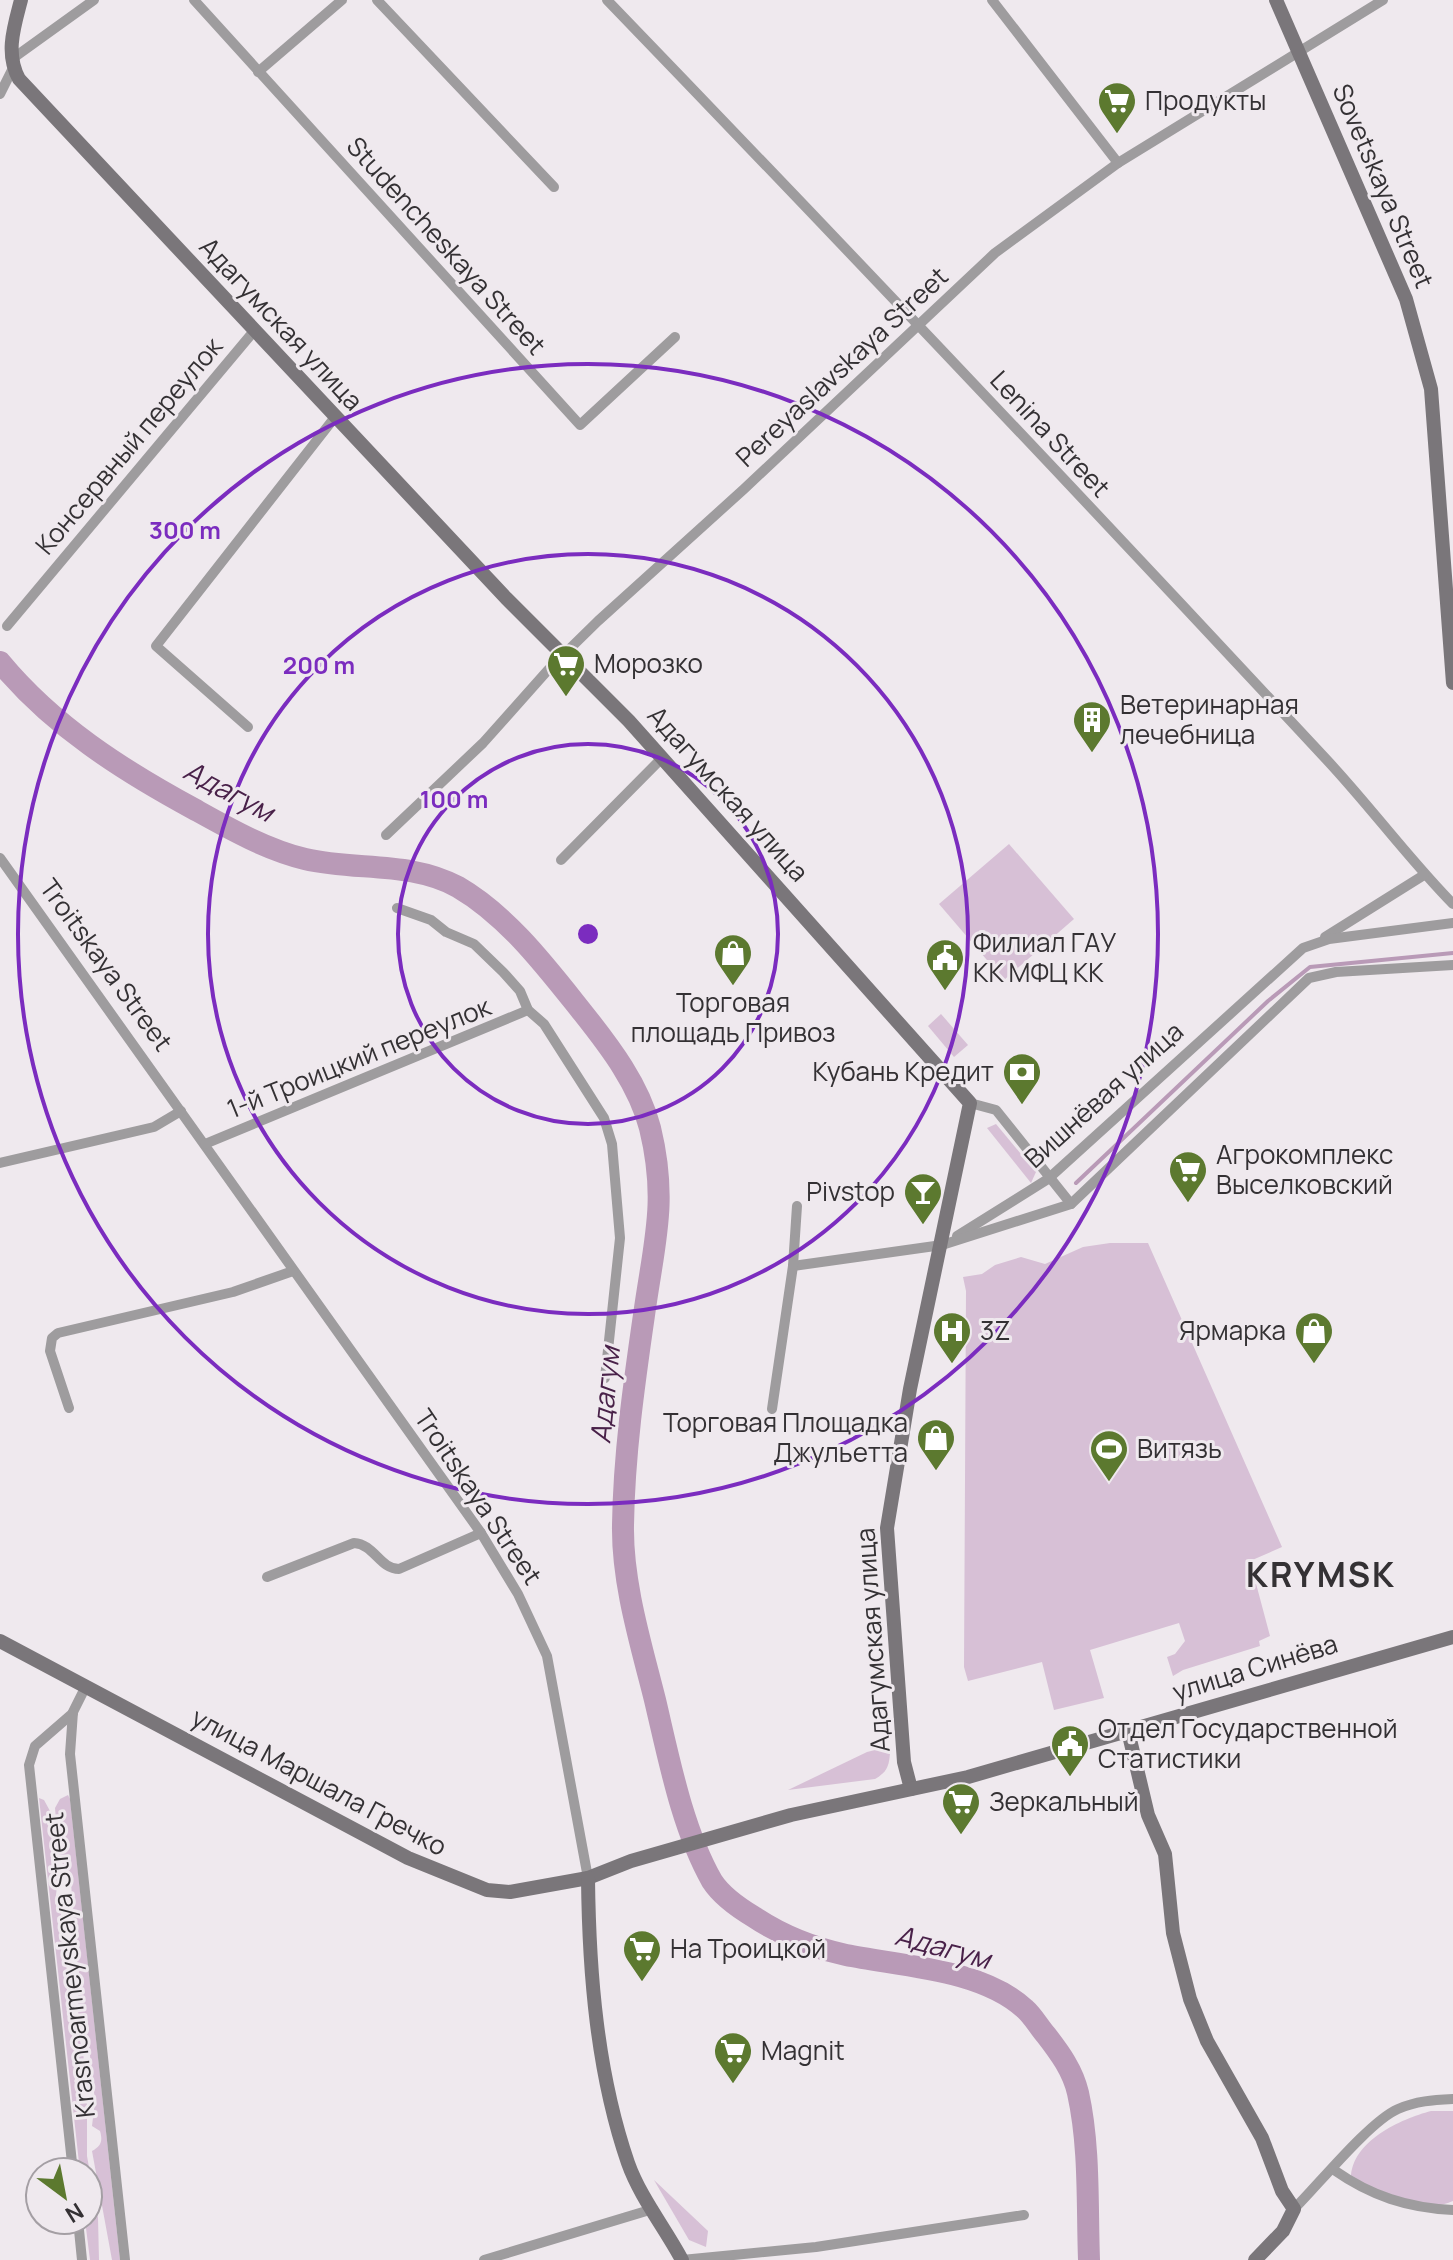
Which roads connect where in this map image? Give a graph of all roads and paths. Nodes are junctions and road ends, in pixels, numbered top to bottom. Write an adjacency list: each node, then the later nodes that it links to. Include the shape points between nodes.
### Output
1 (21, 0): 11 (main road, via 11,37)
2 (94, 0): 11 (street)
3 (194, 0): 12 (street, Studencheskaya Street)
4 (342, 0): 12 (street)
5 (377, 0): 15 (street)
6 (607, 0): 16 (street, Lenina Street)
7 (992, 0): 14 (street)
8 (1276, 0): 10 (main road, Sovetskaya Street)
9 (1383, 0): 10 (street, Pereyaslavskaya Street)
10 (1298, 50): 14 (street, Pereyaslavskaya Street); 22 (main road, Sovetskaya Street, via 1406,299 1431,389)
11 (13, 64): 13 (street); 17 (main road, Адагумская улица, via 19,79)
12 (258, 72): 18 (street, Studencheskaya Street, via 580,425)
13 (0, 94)
14 (1118, 163): 16 (street, Pereyaslavskaya Street, via 995,253)
15 (554, 187)
16 (920, 325): 21 (street, Pereyaslavskaya Street); 28 (street, Lenina Street, via 1329,762)
17 (254, 331): 19 (main road, Адагумская улица); 20 (street, Консервный переулок)
18 (675, 337)
19 (335, 417): 21 (main road, Адагумская улица); 23 (street, via 156,646)
20 (7, 626)
21 (565, 655): 24 (main road, Адагумская улица); 25 (street, Pereyaslavskaya Street)
22 (1453, 683)
23 (248, 727)
24 (661, 759): 27 (street); 35 (main road, Адагумская улица)
25 (386, 835)
26 (0, 858): 36 (street, Troitskaya Street)
27 (561, 860)
28 (1424, 875): 29 (street, Lenina Street); 32 (street)
29 (1453, 904)
30 (397, 908): 34 (street, 1-й Троицкий переулок, via 474,944 520,991)
31 (1453, 923): 32 (street, Вишнёвая улица)
32 (1316, 942): 39 (street, Вишнёвая улица, via 1289,957)
33 (1453, 965): 40 (street, Вишнёвая улица, via 1309,978)
34 (528, 1010): 37 (street, 1-й Троицкий переулок); 45 (street, 1-й Троицкий переулок, via 544,1024 609,1130 620,1238)
35 (970, 1103): 39 (street, via 996,1110); 42 (main road, Адагумская улица)
36 (181, 1111): 37 (street, Troitskaya Street); 38 (street, via 154,1127)
37 (205, 1144): 44 (street, Troitskaya Street)
38 (0, 1163)
39 (1048, 1179): 40 (street); 42 (street, Вишнёвая улица)
40 (1071, 1204): 42 (street, Вишнёвая улица)
41 (797, 1206): 43 (street)
42 (942, 1245): 43 (street); 55 (main road, Адагумская улица, via 887,1528 904,1762)
43 (793, 1266): 47 (street)
44 (293, 1271): 46 (street, via 233,1292 58,1333 50,1351); 48 (street, Troitskaya Street)
45 (605, 1378)
46 (69, 1408)
47 (772, 1409)
48 (481, 1533): 49 (street, via 399,1569 388,1567 364,1544 354,1543); 57 (street, Troitskaya Street, via 547,1656)
49 (267, 1577)
50 (1453, 1637): 54 (main road, улица Синёва)
51 (0, 1641): 52 (main road, улица Маршала Гречко)
52 (86, 1686): 53 (street, Krasnoarmeyskaya Street); 57 (main road, улица Маршала Гречко, via 470,1886 510,1892)
53 (73, 1712): 59 (street, Krasnoarmeyskaya Street, via 35,1746 29,1765); 67 (street, Krasnoarmeyskaya Street, via 73,1788)
54 (1128, 1731): 55 (main road, улица Синёва); 62 (main road, via 1148,1815 1165,1854 1173,1933 1190,1999)
55 (911, 1789): 56 (main road, улица Синёва, via 791,1815)
56 (631, 1861): 57 (main road, улица Маршала Гречко)
57 (588, 1878): 61 (main road, Troitskaya Street, via 588,1952 606,2074 628,2163)
58 (1453, 2099): 60 (street, via 1395,2110 1373,2126)
59 (71, 2156)
60 (1334, 2170): 62 (street); 63 (street, via 1354,2184 1416,2208)
61 (653, 2209): 68 (street); 69 (main road, Troitskaya Street)
62 (1294, 2209): 70 (main road, via 1283,2231)
63 (1453, 2210)
64 (1024, 2215): 69 (street, via 816,2247)
65 (80, 2236): 66 (street)
66 (82, 2260)
67 (125, 2260)
68 (484, 2260)
69 (682, 2260)
70 (1255, 2260)

